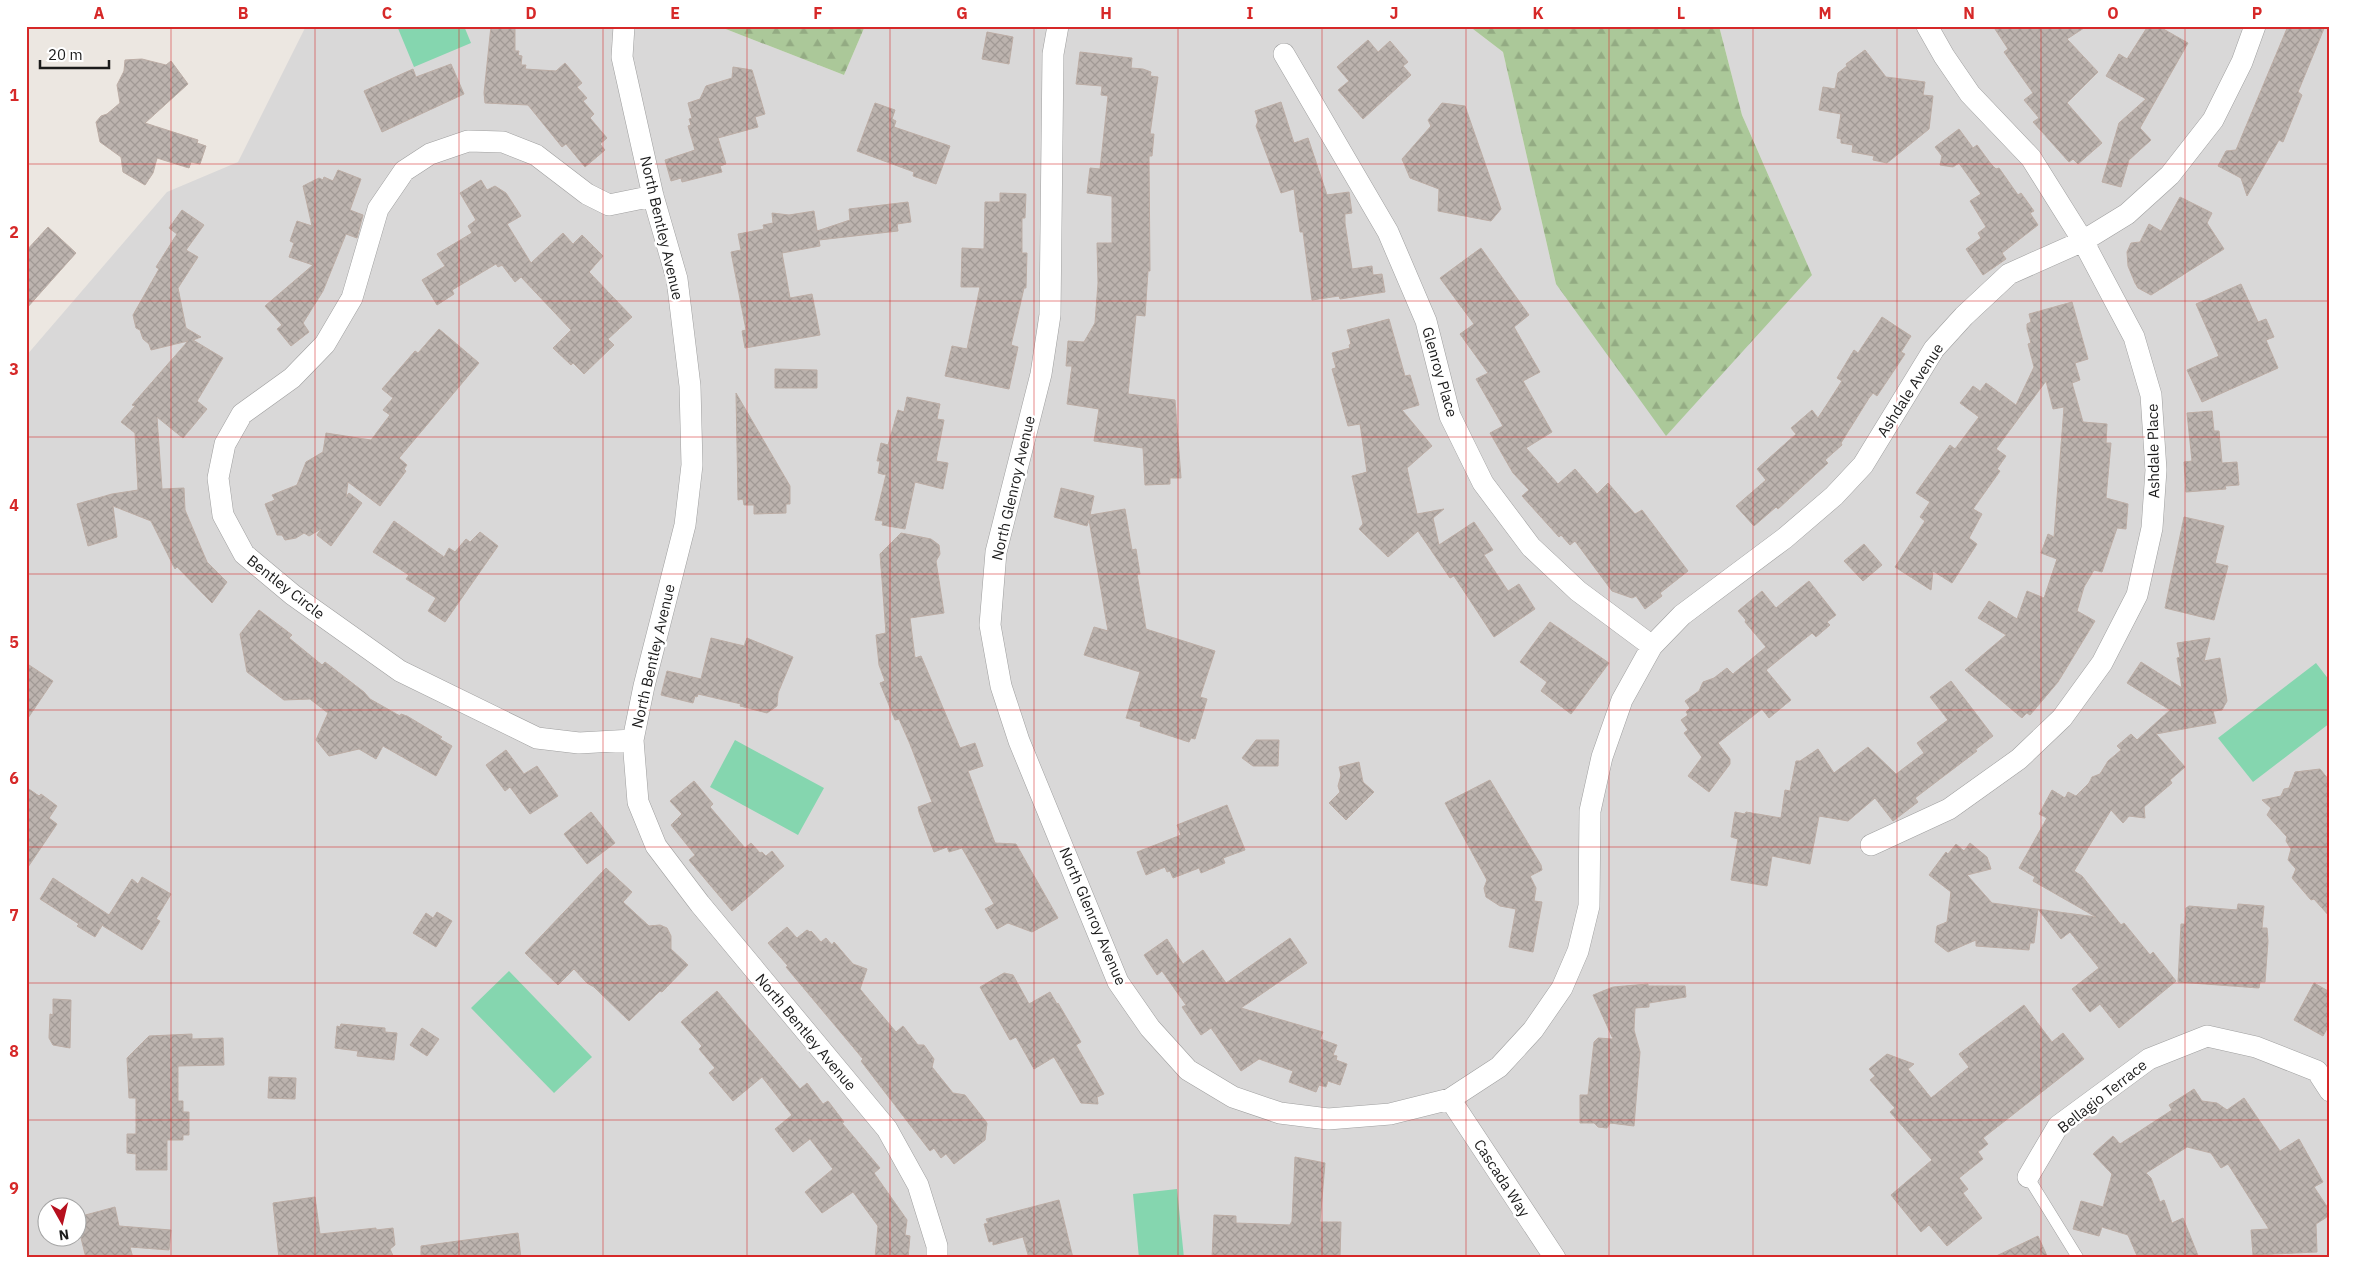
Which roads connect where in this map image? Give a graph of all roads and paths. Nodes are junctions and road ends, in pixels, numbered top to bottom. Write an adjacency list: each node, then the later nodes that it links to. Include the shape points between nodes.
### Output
1 (624, 26): 6 (street, North Bentley Avenue, via 622,57)
2 (1058, 26): 12 (street, North Glenroy Avenue, via 1053,54 1050,315 1041,374 996,552 990,625 1001,686 1019,741 1118,982 1150,1028 1188,1070 1233,1097 1280,1112 1328,1119 1390,1114)
3 (1927, 26): 7 (street, Ashdale Place, via 1970,94 2031,158)
4 (2255, 26): 7 (street, Ashdale Avenue, via 2242,62 2213,120 2170,175 2127,214)
5 (1284, 54): 8 (street, Glenroy Place, via 1388,232 1426,321 1450,416 1483,483 1531,547 1578,590)
6 (654, 196): 9 (street, North Bentley Avenue, via 677,279 690,386 692,465 685,525); 9 (street, Bentley Circle, via 609,205 587,194 536,155 503,142 468,141 430,154 404,171 378,209 352,298 325,344 292,378 242,414 225,444 218,478 222,516 244,554 293,595 400,671 537,738 579,743)
7 (2083, 241): 8 (street, Ashdale Avenue, via 2002,280 1934,349 1863,465 1834,496 1785,538 1682,616); 10 (street, Ashdale Place, via 2134,337 2151,395 2156,470 2152,528 2137,595 2102,663 2062,718 2026,752 1949,809)
8 (1652, 646): 12 (street, North Glenroy Avenue, via 1622,700 1602,757 1590,811 1588,906 1578,951 1562,988 1533,1030 1499,1067)
9 (633, 740): 14 (street, North Bentley Avenue, via 638,802 656,846 700,904 887,1129 918,1185 937,1246)
10 (1871, 845)
11 (2330, 1091): 13 (street, Bellagio Terrace, via 2317,1071 2256,1047 2207,1036 2149,1058 2058,1126)
12 (1450, 1099): 15 (street, Cascada Way)
13 (2028, 1177): 16 (lane)
14 (937, 1258)
15 (1554, 1258)
16 (2078, 1258)

